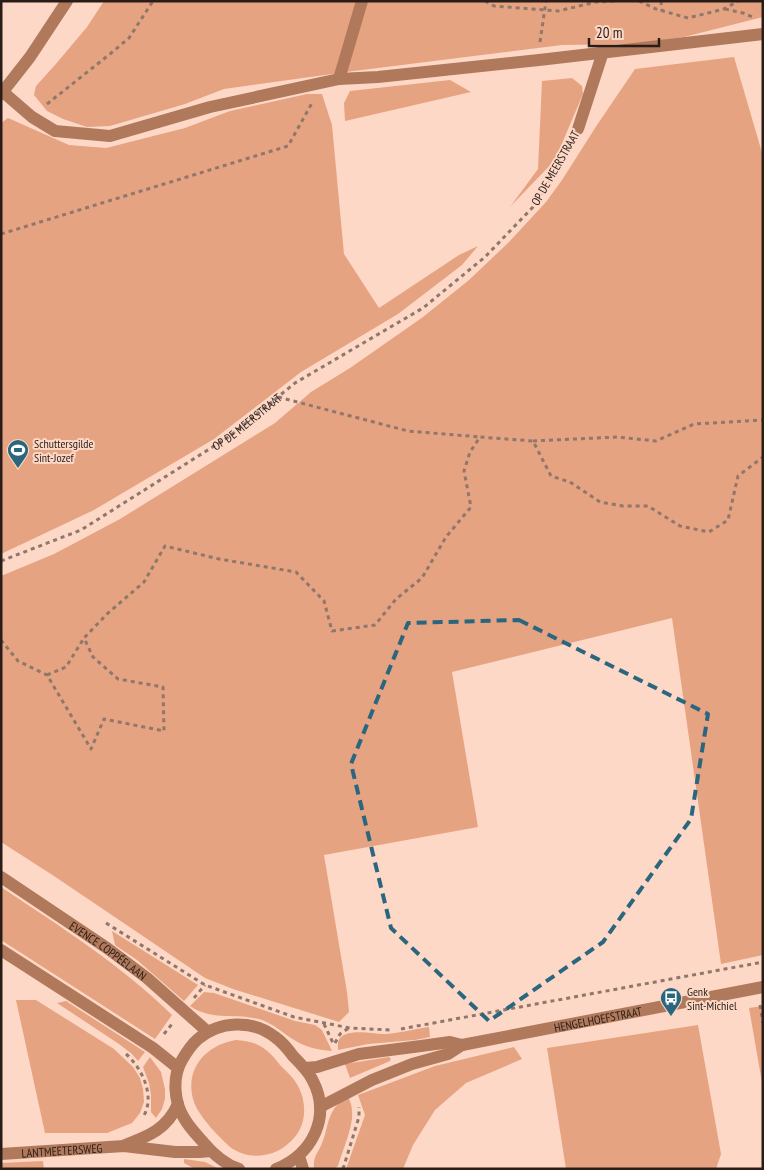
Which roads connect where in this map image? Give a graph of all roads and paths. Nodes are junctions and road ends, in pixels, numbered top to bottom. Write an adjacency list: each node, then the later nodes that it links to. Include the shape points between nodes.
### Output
1 (67, 1): 18 (street)
2 (153, 1): 20 (path, via 129,38)
3 (362, 1): 17 (street)
4 (484, 1): 11 (path, via 494,6)
5 (546, 1): 11 (path)
6 (615, 1): 11 (path, via 558,11)
7 (640, 1): 12 (path)
8 (660, 1): 12 (path)
9 (738, 1): 10 (path)
10 (724, 9): 12 (path, via 688,18); 13 (path)
11 (545, 10): 16 (path)
12 (662, 11)
13 (756, 18)
14 (763, 34): 15 (street)
15 (603, 52): 16 (street); 21 (street, OP DE MEERSTRAAT)
16 (538, 60): 17 (street)
17 (339, 79): 18 (street, via 210,107 110,136 55,131)
18 (2, 93)
19 (315, 99): 22 (path, via 288,146)
20 (42, 109)
21 (578, 129): 23 (path, OP DE MEERSTRAAT, via 532,208 485,257 423,308)
22 (1, 234)
23 (278, 396): 25 (path, via 408,431); 28 (path, OP DE MEERSTRAAT, via 230,436 81,530)
24 (763, 420): 26 (path, via 694,424 656,440 617,437)
25 (480, 437): 26 (path); 29 (path, via 470,452 464,472 471,506 446,536 422,578 396,599 375,624 332,631 324,601 296,572 165,546 144,582)
26 (533, 441): 27 (path, via 551,476 570,482 600,502 648,506 680,526 710,532 728,520 738,476)
27 (763, 457)
28 (1, 561)
29 (84, 638): 31 (path, via 66,667); 31 (path, via 93,657 118,679 163,687 164,731 104,719 91,749)
30 (1, 640): 31 (path, via 18,661)
31 (47, 675)
32 (1, 877): 46 (street, EVENCE COPPÉELAAN, via 107,948 147,978)
33 (99, 919): 36 (path)
34 (1, 950): 50 (street, via 153,1048)
35 (763, 962): 44 (path)
36 (205, 985): 38 (path); 42 (path, via 294,1017)
37 (763, 987): 48 (street, HENGELHOEFSTRAAT)
38 (188, 1004)
39 (760, 1007): 41 (path)
40 (176, 1018): 47 (path)
41 (763, 1023)
42 (324, 1024): 43 (path); 43 (path, via 334,1045 340,1034)
43 (350, 1028): 45 (path)
44 (401, 1028)
45 (392, 1030)
46 (208, 1032): 50 (street, via 187,1050); 51 (street, via 235,1024 262,1029 274,1036)
47 (158, 1041)
48 (462, 1045): 51 (street, HENGELHOEFSTRAAT, via 450,1042 359,1054); 54 (street, HENGELHOEFSTRAAT, via 448,1054 372,1080)
49 (122, 1050): 55 (path, via 138,1067 145,1082)
50 (178, 1068): 53 (street)
51 (305, 1068): 54 (street, via 318,1093)
52 (356, 1100): 60 (path, via 359,1117)
53 (178, 1104): 56 (street, LANTMEETERSWEG, via 162,1128); 57 (street, via 183,1117)
54 (320, 1106): 59 (street, via 315,1134)
55 (147, 1111)
56 (124, 1146): 57 (street, LANTMEETERSWEG, via 175,1152); 58 (street, LANTMEETERSWEG)
57 (211, 1151): 61 (street)
58 (1, 1154)
59 (299, 1156): 62 (street); 63 (street)
60 (343, 1167)
61 (239, 1169)
62 (276, 1169)
63 (303, 1169)

